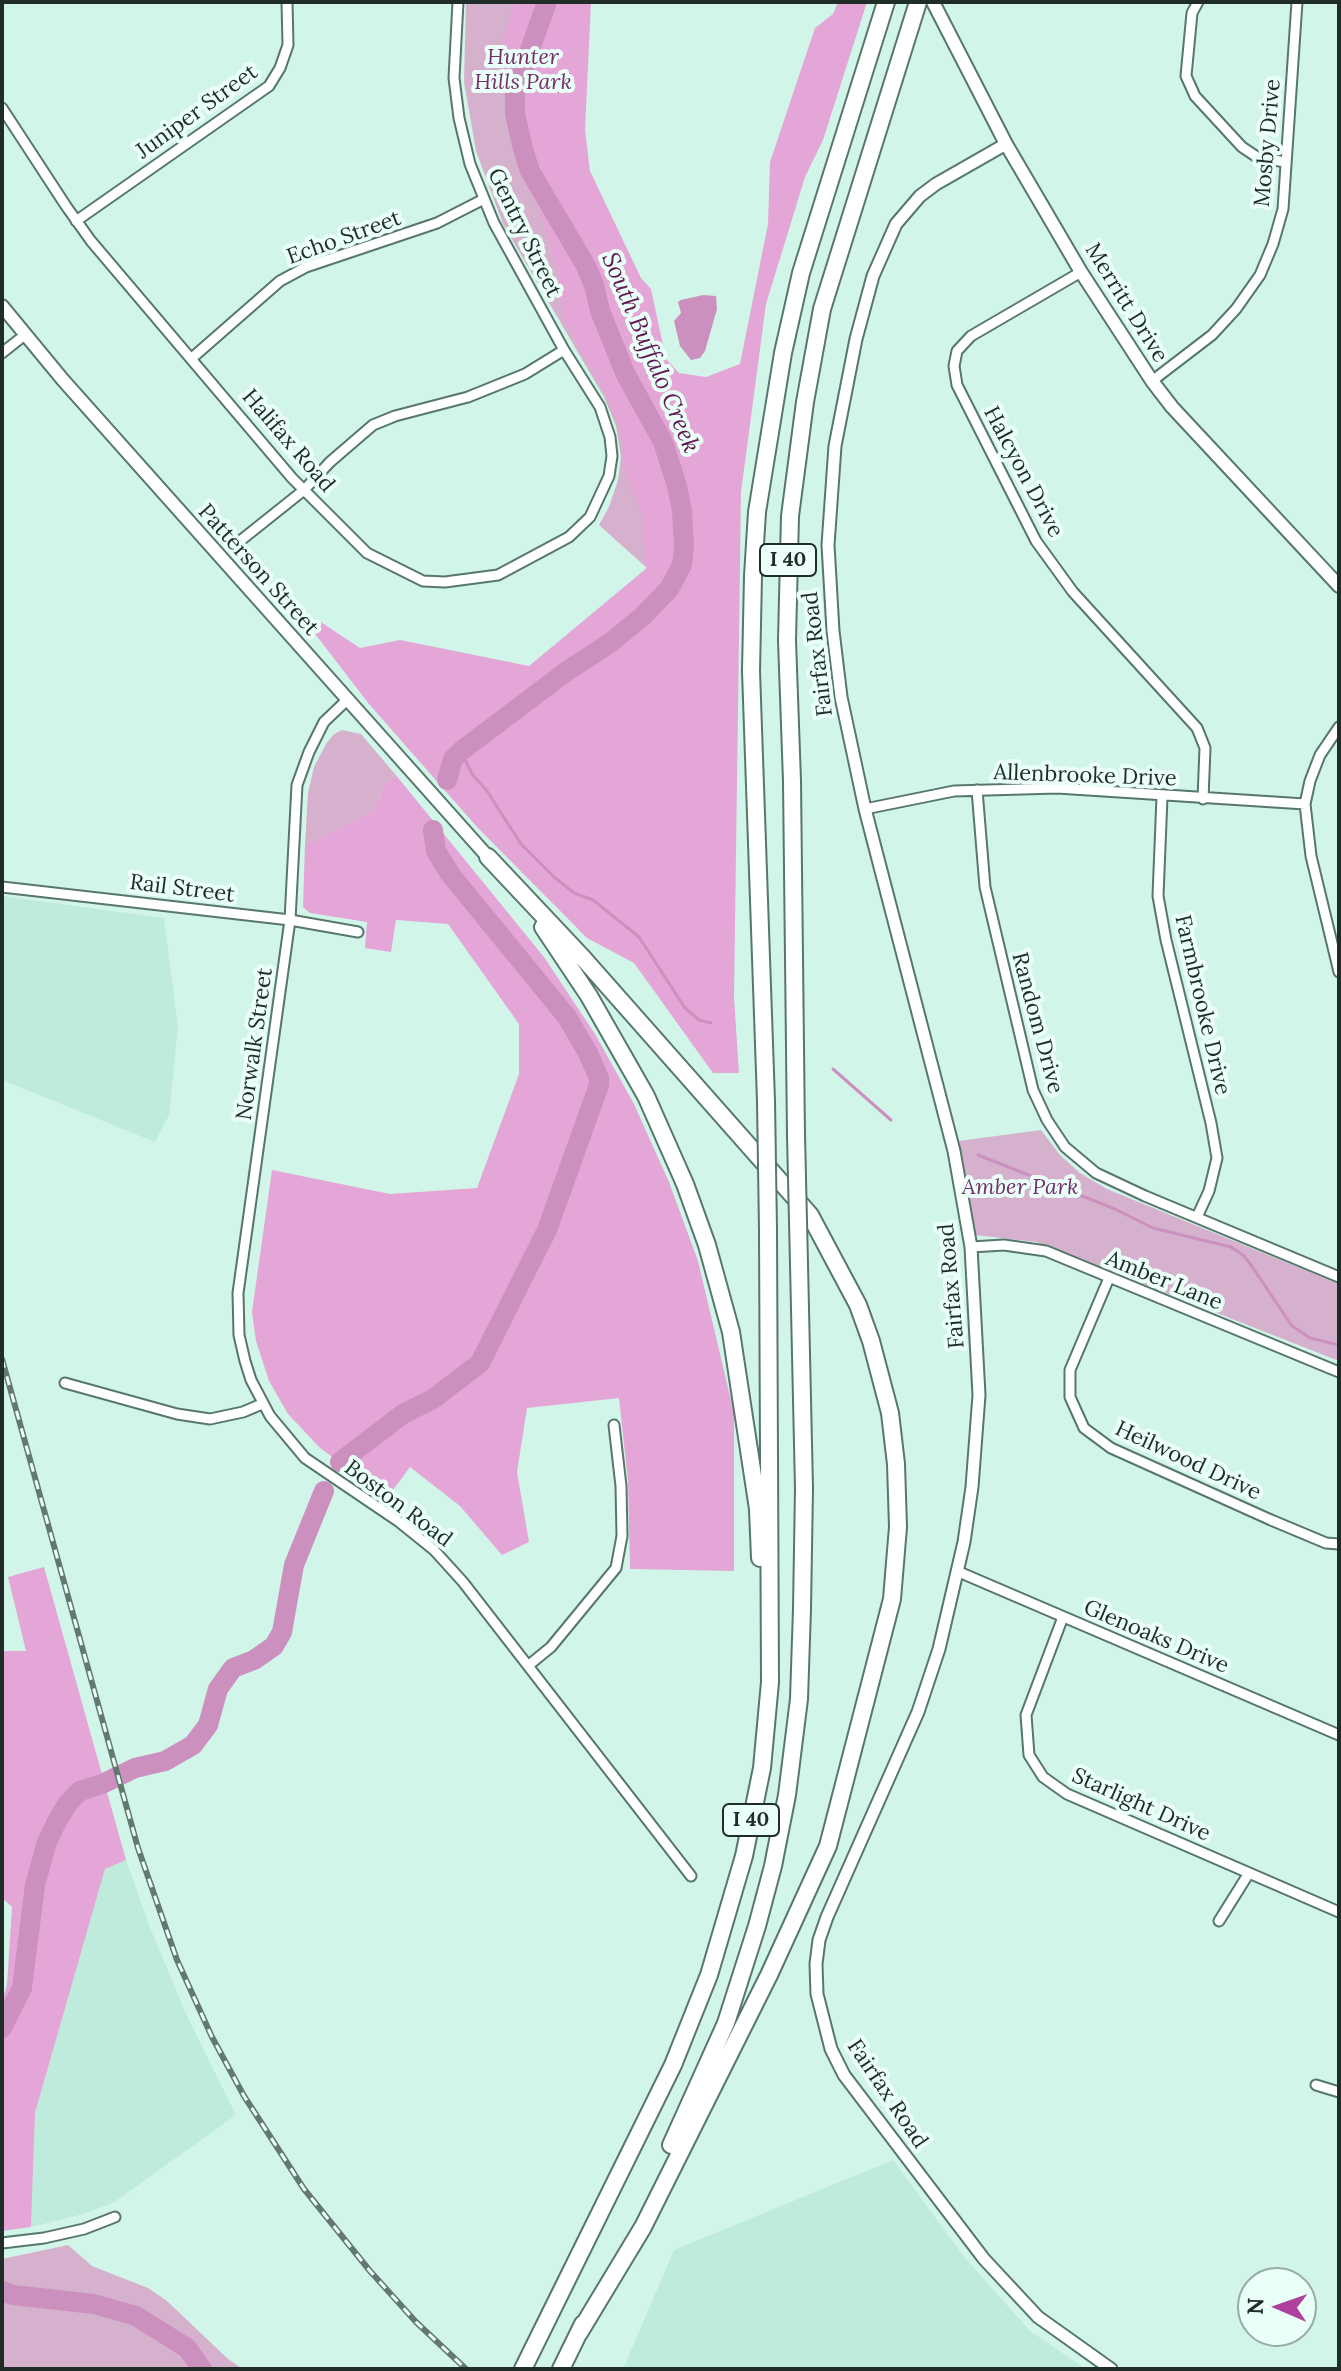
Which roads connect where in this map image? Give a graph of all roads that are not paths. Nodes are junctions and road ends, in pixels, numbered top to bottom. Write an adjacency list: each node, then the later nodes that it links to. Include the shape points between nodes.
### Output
1 (287, 2): 12 (street, Juniper Street, via 288,45 269,86)
2 (458, 2): 11 (street, Gentry Street, via 457,104)
3 (886, 2): 48 (highway, I 40, bridge, via 801,273 757,512 751,671 766,1101)
4 (918, 2): 58 (highway, I 40, bridge, via 822,309 790,516 787,640 804,1489 799,1699 787,1795 773,1866 726,2023)
5 (933, 2): 9 (main road, Merritt Drive)
6 (1198, 2): 10 (street, via 1192,13 1186,76 1195,96 1242,147 1257,157)
7 (1297, 2): 10 (street, Mosby Drive)
8 (2, 108): 12 (street, Halifax Road)
9 (1006, 144): 13 (main road, Merritt Drive); 30 (street, Fairfax Road, via 936,184 896,224 873,276 841,407 828,510 830,598 841,697)
10 (1285, 162): 19 (street, Mosby Drive, via 1283,209 1260,275 1212,335)
11 (484, 199): 16 (street, Gentry Street); 18 (street, Echo Street, via 437,223 306,267 280,281)
12 (76, 221): 18 (street, Halifax Road)
13 (1081, 272): 19 (main road, Merritt Drive); 28 (street, Halcyon Drive, via 971,336 957,351 957,385 1036,541 1073,592 1197,728 1205,748)
14 (2, 306): 15 (main road, Patterson Street)
15 (26, 334): 17 (street); 24 (main road, Patterson Street)
16 (564, 350): 20 (street, Gentry Street, via 600,407); 21 (street, via 525,374 468,397 373,425)
17 (2, 353)
18 (192, 358): 21 (street, Halifax Road)
19 (1152, 381): 23 (main road, Merritt Drive)
20 (612, 465): 21 (street, Halifax Road, via 590,517 569,537 498,575 459,581 423,581 367,553)
21 (304, 490): 22 (street)
22 (240, 541)
23 (1339, 586)
24 (347, 700): 31 (main road, Patterson Street); 33 (street, Norwalk Street, via 324,722 297,785)
25 (1339, 727): 29 (street, via 1320,755)
26 (977, 790): 27 (street, Allenbrooke Drive, via 1057,788); 30 (street, Allenbrooke Drive); 36 (street, Random Drive, via 985,887 1033,1090 1047,1120 1065,1147 1096,1173)
27 (1162, 797): 28 (street, Allenbrooke Drive); 36 (street, Farmbrooke Drive, via 1158,896 1217,1158)
28 (1203, 799): 29 (street, Allenbrooke Drive)
29 (1305, 804): 35 (street, via 1311,856)
30 (865, 809): 37 (street, Fairfax Road, via 946,1116)
31 (488, 857): 48 (highway, via 581,983 641,1087 707,1245 731,1332 758,1509); 58 (highway, via 810,1215 871,1341 890,1413 896,1464 892,1599 828,1846 643,2227)
32 (2, 887): 33 (street, Rail Street)
33 (290, 920): 34 (street, Rail Street); 42 (street, Norwalk Street, via 238,1293 239,1335)
34 (358, 932)
35 (1339, 972)
36 (1197, 1217): 38 (street, Random Drive)
37 (971, 1247): 39 (street, Amber Lane, via 1046,1251); 45 (street, Fairfax Road, via 979,1395)
38 (1339, 1277)
39 (1109, 1278): 40 (street, Amber Lane); 44 (street, Heilwood Drive, via 1070,1370 1070,1397 1084,1428 1125,1455 1326,1543)
40 (1339, 1372)
41 (65, 1383): 42 (street, via 210,1419)
42 (262, 1404): 47 (street, Boston Road, via 305,1458 434,1550)
43 (614, 1425): 47 (street, via 622,1523 616,1568 551,1647)
44 (1339, 1544)
45 (959, 1572): 46 (street, Glenoaks Drive); 61 (street, Fairfax Road, via 918,1712 823,1928 817,1994 831,2049 844,2075 977,2250 1038,2317)
46 (1063, 1617): 49 (street, Glenoaks Drive); 50 (street, Starlight Drive, via 1026,1715 1029,1755 1043,1777 1067,1794)
47 (529, 1665): 51 (street, Boston Road)
48 (770, 1682): 59 (highway, I 40, via 762,1768 744,1856 709,1975 673,2065)
49 (1339, 1735)
50 (1249, 1873): 52 (street, Starlight Drive); 53 (street)
51 (691, 1876)
52 (1339, 1912)
53 (1219, 1921)
54 (1316, 2085): 55 (street)
55 (1339, 2092)
56 (115, 2217): 57 (street, via 84,2229)
57 (2, 2243)
58 (579, 2333): 60 (highway, I 40)
59 (524, 2366)
60 (561, 2369)
61 (1111, 2369)

